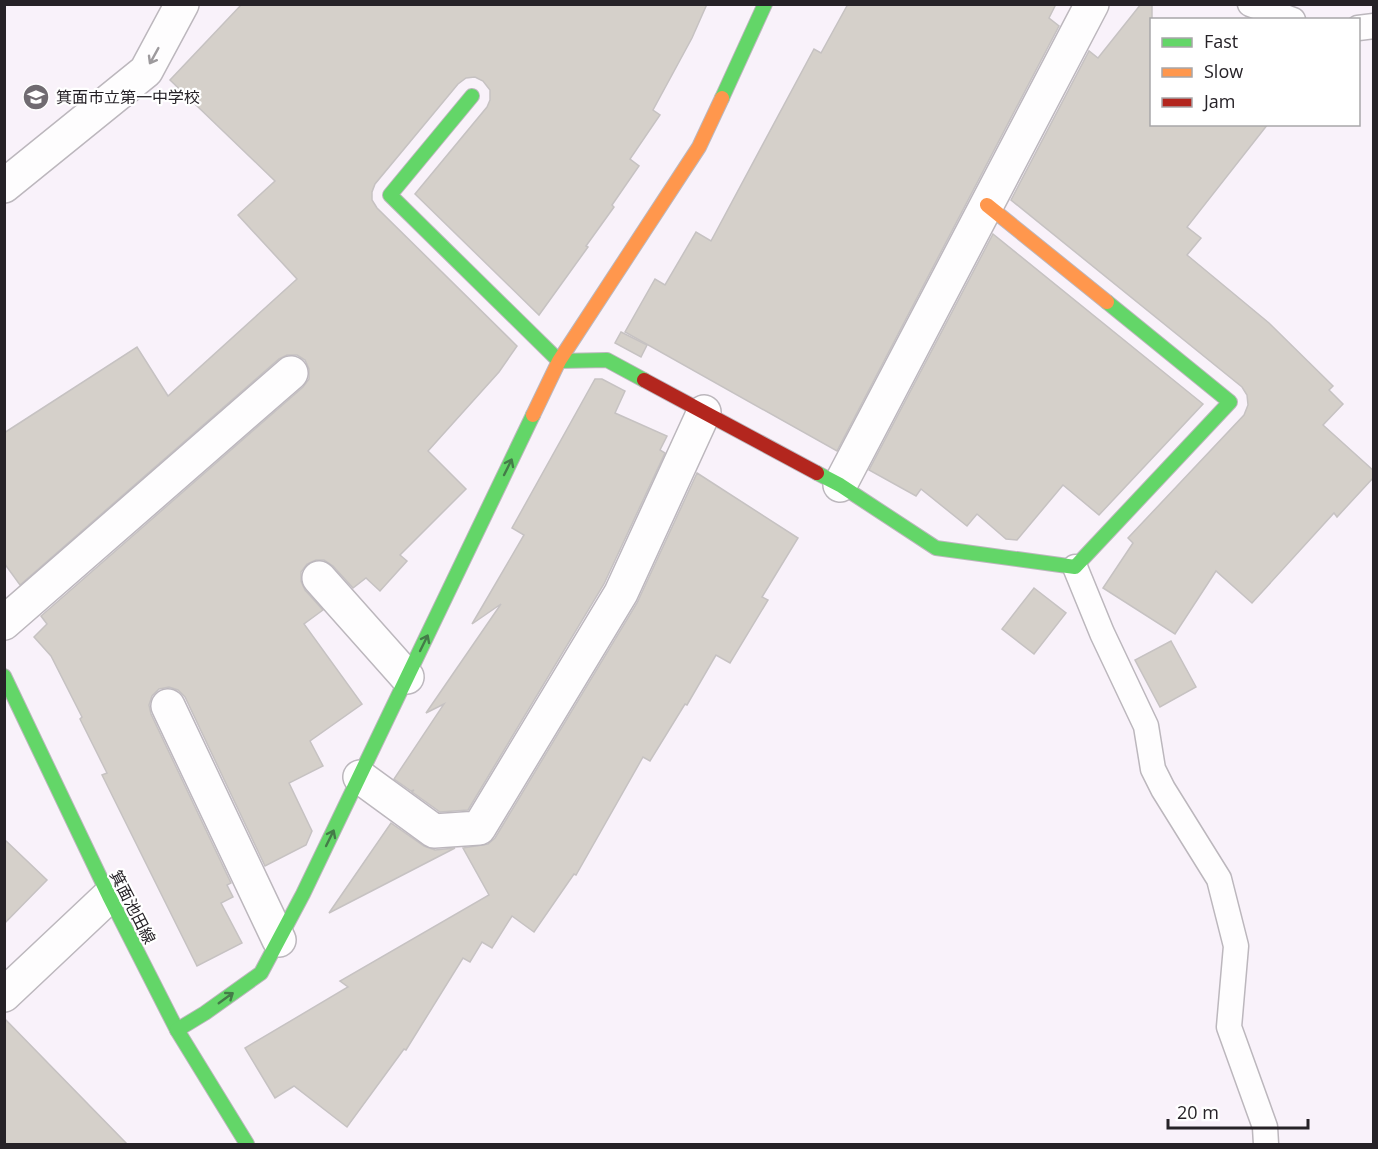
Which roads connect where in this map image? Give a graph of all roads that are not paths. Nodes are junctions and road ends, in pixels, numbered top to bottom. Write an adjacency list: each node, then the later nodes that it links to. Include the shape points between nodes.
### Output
1 (182, 4): 7 (street, one-way to 7, via 146,71)
2 (765, 4): 9 (street, via 699,147)
3 (1092, 4): 8 (street)
4 (1250, 4): 5 (lane)
5 (1288, 18)
6 (472, 96): 9 (street, via 390,195)
7 (4, 186)
8 (987, 205): 12 (street); 13 (street, via 1230,402)
9 (559, 361): 11 (street, via 607,360); 17 (street, one-way to 9)
10 (291, 373): 15 (street)
11 (704, 412): 12 (street); 19 (street, via 621,593 479,828 434,831)
12 (840, 485): 13 (street, via 936,548)
13 (1075, 567): 25 (lane, via 1146,726 1153,769 1219,879 1236,946 1229,1027 1265,1127)
14 (319, 578): 17 (street)
15 (4, 623)
16 (4, 676): 20 (street, 箕面池田線)
17 (407, 677): 19 (street)
18 (168, 706): 21 (street)
19 (360, 777): 21 (street, one-way to 19)
20 (109, 896): 22 (street); 23 (street, 箕面池田線)
21 (279, 939): 23 (street, one-way to 21, via 261,973)
22 (4, 995)
23 (177, 1030): 24 (street, 箕面池田線)
24 (247, 1144)
25 (1266, 1144)

